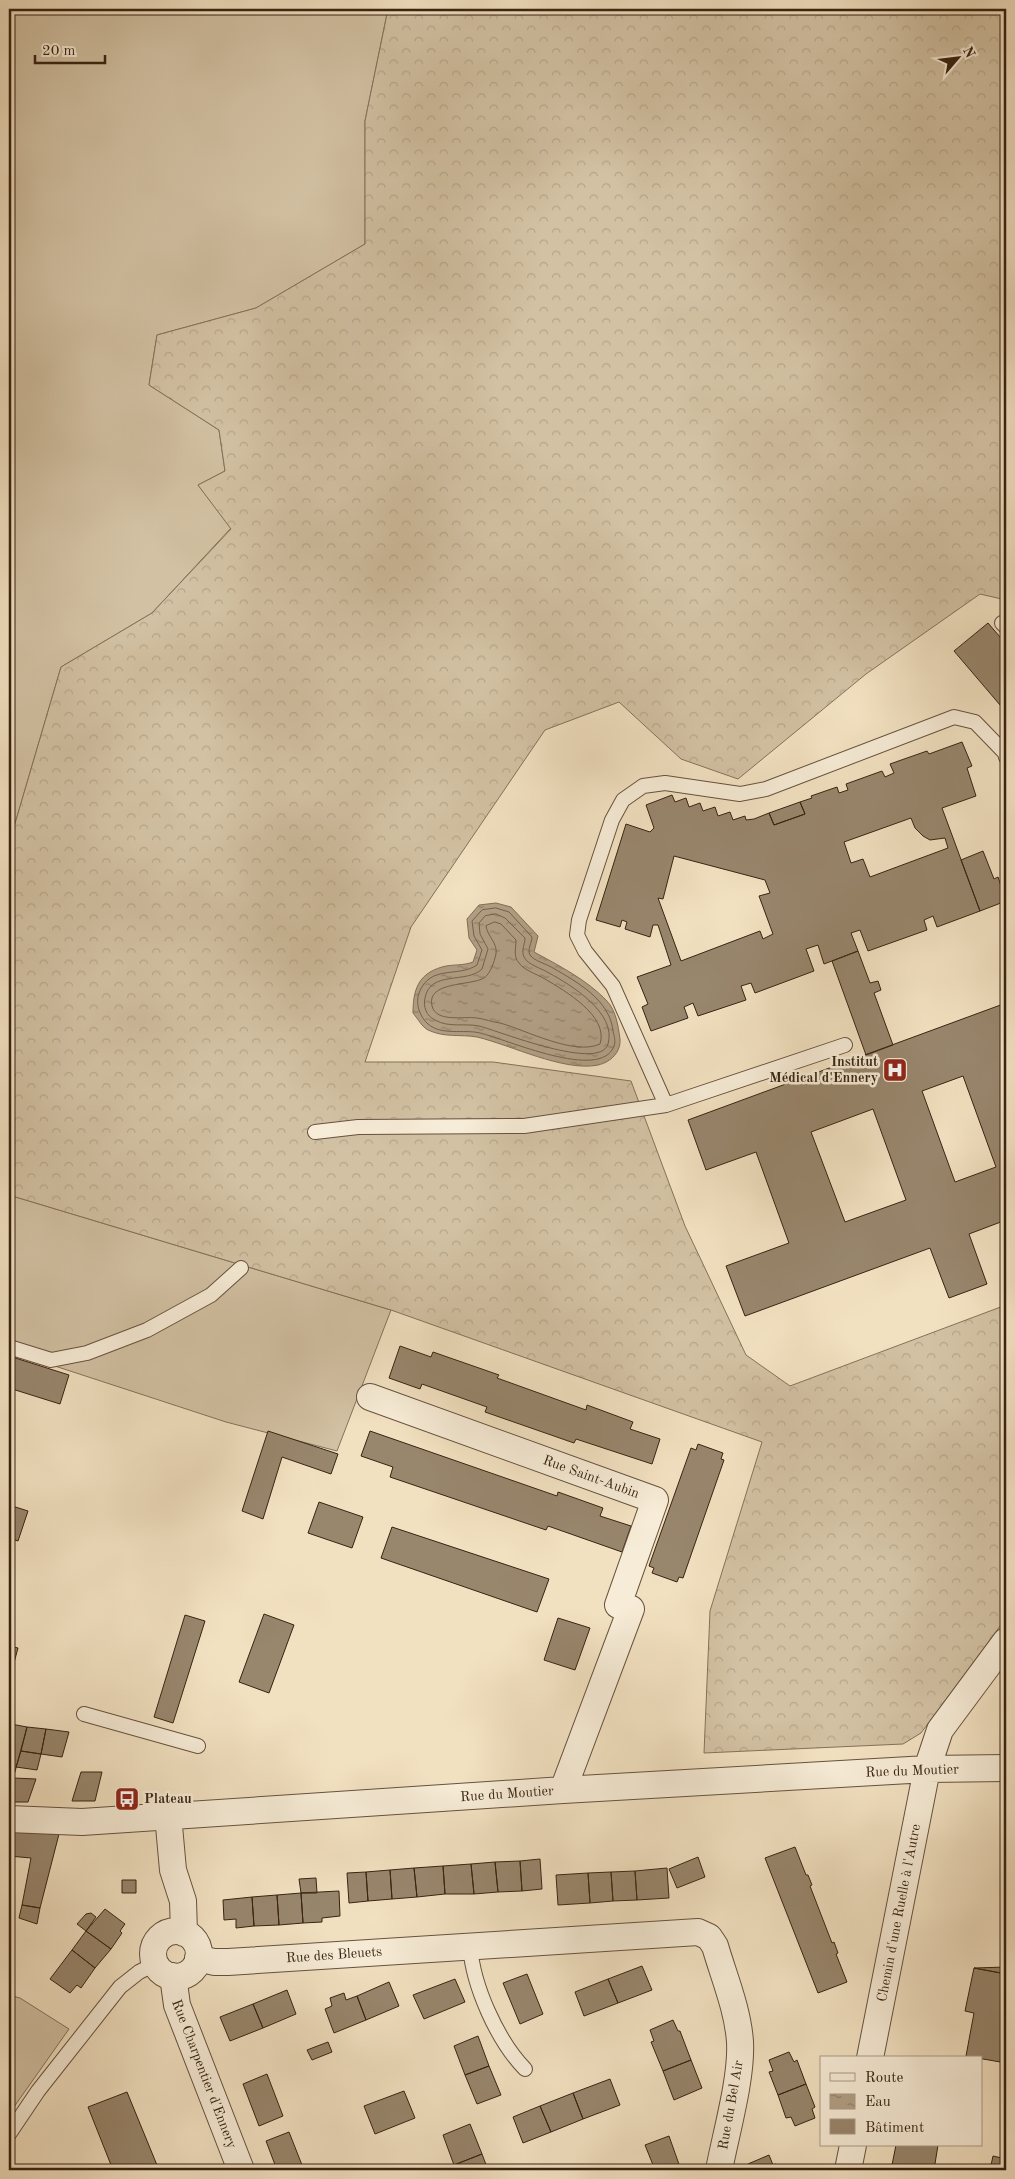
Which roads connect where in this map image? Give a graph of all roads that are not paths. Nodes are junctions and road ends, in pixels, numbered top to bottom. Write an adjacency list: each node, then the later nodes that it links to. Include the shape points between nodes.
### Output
1 (1006, 757): 3 (lane, via 974,722 954,717 766,789 740,794 665,784 643,786 622,800 612,820 577,935 585,951 614,986)
2 (845, 1045): 3 (lane)
3 (666, 1105): 4 (lane, via 524,1126 358,1127)
4 (315, 1132)
5 (241, 1268): 6 (lane, via 211,1295 155,1326 87,1353 51,1360)
6 (9, 1347)
7 (370, 1397): 13 (street, Rue Saint-Aubin, via 655,1500 618,1605 631,1609)
8 (1006, 1641): 12 (street, Chemin d'une Ruelle à l'Autre, via 940,1730)
9 (84, 1714): 10 (lane)
10 (198, 1746)
11 (1006, 1768): 12 (street, Rue du Moutier)
12 (927, 1769): 13 (street, Rue du Moutier); 21 (street, Chemin d'une Ruelle à l'Autre)
13 (563, 1790): 14 (street, Rue du Moutier)
14 (168, 1815): 15 (street, Rue du Moutier, via 82,1822); 17 (street, via 173,1870 183,1901)
15 (9, 1819)
16 (698, 1932): 18 (street, Rue des Bleuets); 26 (street, Rue du Bel Air, via 709,1937 715,1946 737,2020 740,2042 740,2063)
17 (184, 1933): 19 (street, via 195,1941); 20 (street, via 171,1932 157,1941 153,1951)
18 (470, 1946): 19 (street, Rue des Bleuets, via 228,1962); 22 (lane, via 471,1963 495,2025 512,2056)
19 (198, 1958): 20 (street, via 190,1971 181,1976)
20 (164, 1970): 23 (lane, via 138,1972 120,1987 38,2091); 25 (street, Rue Charpentier d'Ennery)
21 (870, 2056)
22 (525, 2069)
23 (9, 2134)
24 (853, 2146): 27 (street)
25 (242, 2170)
26 (719, 2170)
27 (848, 2170)

